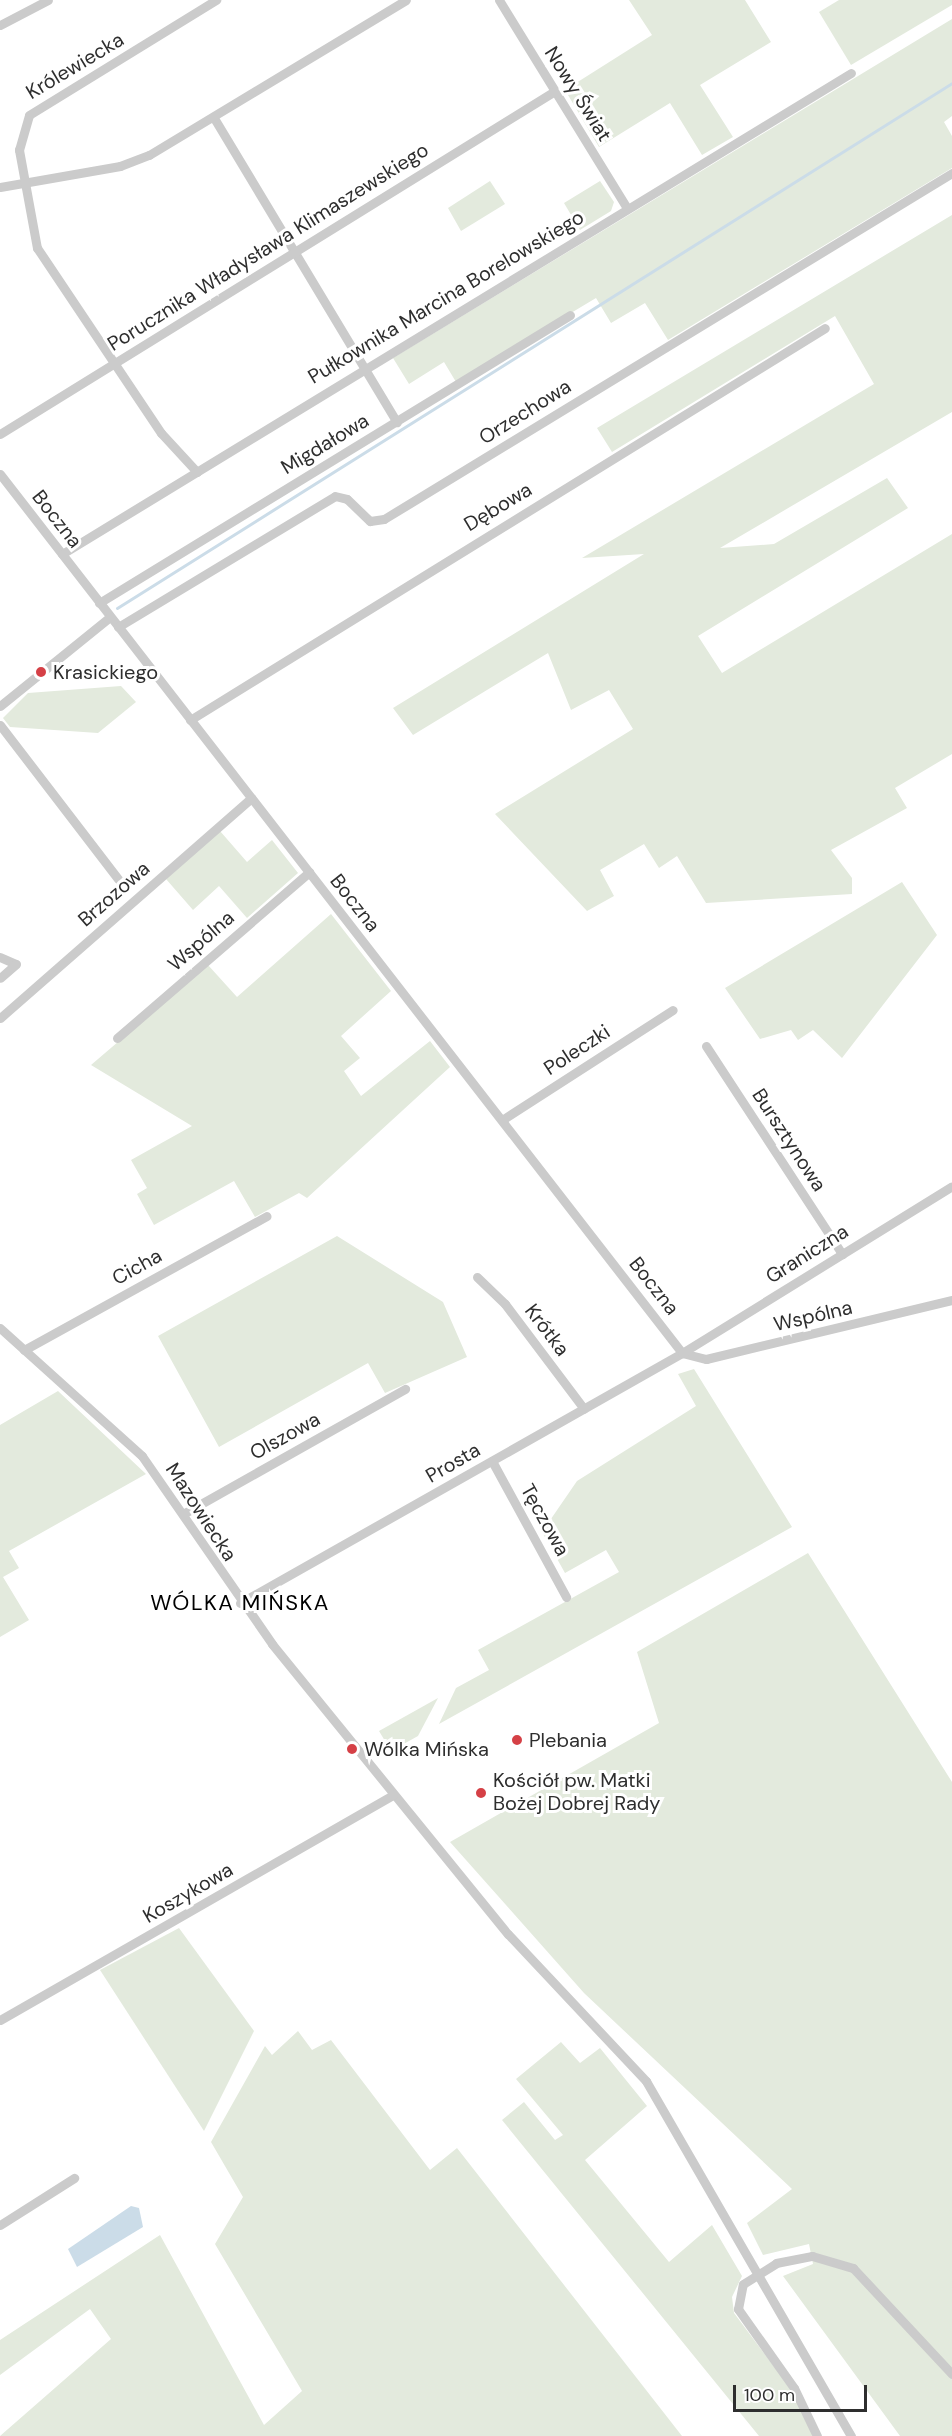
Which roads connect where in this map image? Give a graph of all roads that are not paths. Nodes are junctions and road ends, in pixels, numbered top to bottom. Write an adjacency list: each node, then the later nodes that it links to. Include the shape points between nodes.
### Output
1 (48, 0): 5 (street)
2 (216, 0): 10 (street, Królewiecka, via 26,117 19,150)
3 (406, 0): 8 (street)
4 (499, 0): 7 (street, Nowy Świat)
5 (0, 25)
6 (851, 73): 12 (street, Pułkownika Marcina Borelowskiego)
7 (555, 91): 12 (street, Nowy Świat); 13 (street, Porucznika Władysława Klimaszewskiego)
8 (214, 118): 10 (street, via 120,166); 13 (street)
9 (952, 173): 25 (street, Orzechowa, via 384,519 370,521 347,499 335,496)
10 (22, 183): 11 (street); 16 (street, Królewiecka, via 37,248)
11 (0, 187)
12 (627, 208): 17 (street, Pułkownika Marcina Borelowskiego)
13 (294, 252): 16 (street, Porucznika Władysława Klimaszewskiego); 17 (street)
14 (570, 315): 18 (street, Migdałowa)
15 (825, 328): 27 (street, Dębowa)
16 (115, 363): 19 (street, Porucznika Władysława Klimaszewskiego); 20 (street, Królewiecka, via 161,433)
17 (366, 368): 18 (street); 20 (street, Pułkownika Marcina Borelowskiego)
18 (397, 422): 23 (street, Migdałowa)
19 (0, 434)
20 (197, 472): 22 (street, Pułkownika Marcina Borelowskiego)
21 (0, 474): 22 (street, Boczna)
22 (62, 554): 23 (street, Boczna)
23 (99, 603): 24 (street, Boczna)
24 (110, 617): 25 (street, Boczna); 26 (street)
25 (118, 627): 27 (street, Boczna)
26 (0, 706)
27 (190, 720): 29 (street, Boczna)
28 (0, 725): 31 (street)
29 (251, 798): 30 (street, Boczna); 35 (street, Brzozowa)
30 (309, 872): 36 (street, Wspólna); 38 (street, Boczna)
31 (118, 879)
32 (0, 957): 33 (street, via 16,964)
33 (0, 978)
34 (672, 1010): 38 (street, Poleczki)
35 (0, 1018)
36 (117, 1038)
37 (706, 1046): 41 (street, Bursztynowa)
38 (502, 1120): 46 (street, Boczna)
39 (952, 1186): 41 (street, Graniczna)
40 (267, 1216): 45 (street, Cicha)
41 (842, 1254): 46 (street, Graniczna)
42 (477, 1277): 48 (street, Krótka, via 505,1304)
43 (952, 1300): 46 (street, Wspólna, via 706,1359)
44 (0, 1328): 45 (street, Mazowiecka)
45 (24, 1350): 50 (street, Mazowiecka, via 142,1456)
46 (682, 1353): 48 (street, Prosta)
47 (405, 1389): 50 (street, Olszowa)
48 (584, 1409): 49 (street, Prosta)
49 (492, 1461): 51 (street, Tęczowa); 52 (street, Prosta)
50 (183, 1514): 52 (street, Mazowiecka)
51 (566, 1597)
52 (240, 1602): 53 (street, Mazowiecka)
53 (393, 1795): 54 (street, Koszykowa); 57 (street, Mazowiecka, via 540,1971 646,2081)
54 (0, 2020)
55 (74, 2178): 56 (street)
56 (0, 2225)
57 (759, 2273): 58 (street, via 806,2256 848,2264); 59 (street, via 739,2290 740,2314 790,2382); 60 (street, Mazowiecka)
58 (952, 2374)
59 (817, 2436)
60 (851, 2436)

